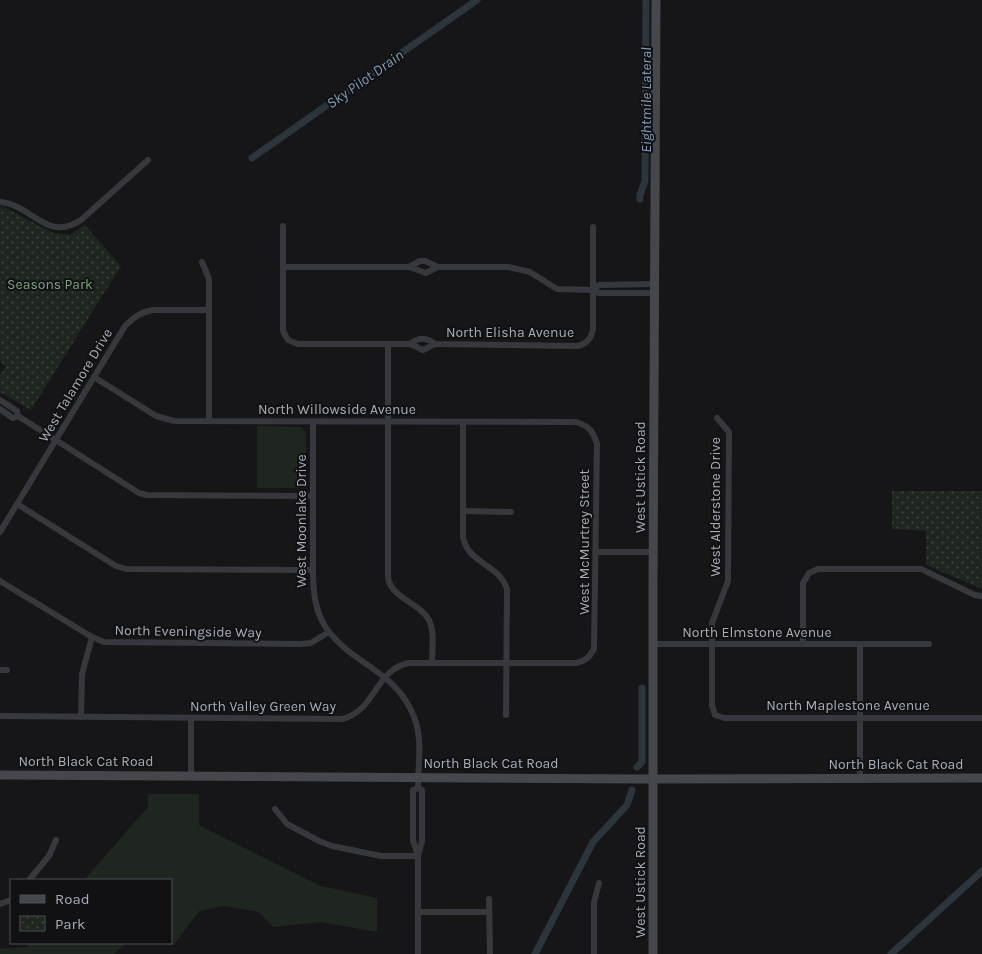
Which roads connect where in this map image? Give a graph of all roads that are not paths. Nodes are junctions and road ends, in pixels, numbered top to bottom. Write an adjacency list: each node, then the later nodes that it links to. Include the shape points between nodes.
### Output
1 (656, 0): 10 (main road, West Ustick Road)
2 (148, 160): 3 (street, via 74,225 50,226 19,208)
3 (0, 202)
4 (283, 226): 7 (street)
5 (593, 227): 11 (street)
6 (202, 262): 12 (street, via 209,278)
7 (283, 267): 8 (street); 13 (street, North Elisha Avenue, via 283,331 288,340 298,344)
8 (409, 267): 9 (street, via 426,273); 9 (street, via 420,261)
9 (438, 267): 11 (street, via 517,268 530,272 557,289)
10 (654, 289): 11 (street, via 599,285); 33 (main road, West Ustick Road)
11 (594, 290): 15 (street, North Elisha Avenue, via 592,337 579,346)
12 (209, 310): 16 (street, West Talamore Drive, via 153,310 138,315 125,326); 21 (street)
13 (388, 344): 14 (street, North Elisha Avenue); 23 (street)
14 (410, 344): 15 (street, North Elisha Avenue, via 422,338); 15 (street, North Elisha Avenue, via 423,350)
15 (435, 344)
16 (94, 377): 21 (street, North Willowside Avenue, via 163,419); 26 (street, West Talamore Drive)
17 (0, 400): 19 (street)
18 (0, 409): 19 (street, via 13,418)
19 (18, 416): 26 (street)
20 (717, 418): 40 (street, West Alderstone Drive, via 729,432 728,581 712,622)
21 (209, 422): 22 (street, North Willowside Avenue)
22 (313, 422): 23 (street, North Willowside Avenue); 27 (street, West Moonlake Drive)
23 (389, 422): 24 (street, North Willowside Avenue); 45 (street, via 388,575 390,586 429,620)
24 (463, 422): 25 (street, North Willowside Avenue, via 576,422); 29 (street)
25 (591, 429): 32 (street, West McMurtrey Street, via 597,444)
26 (56, 440): 27 (street, via 147,495); 28 (street, West Talamore Drive)
27 (313, 496): 34 (street, West Moonlake Drive)
28 (17, 504): 31 (street, West Talamore Drive); 34 (street, via 116,566 126,569)
29 (463, 511): 30 (street); 46 (street, via 462,537 468,551 498,573 507,589)
30 (511, 512)
31 (0, 532)
32 (596, 552): 33 (street); 44 (street, West McMurtrey Street, via 595,642)
33 (653, 552): 39 (main road, West Ustick Road)
34 (312, 570): 37 (street, West Moonlake Drive, via 316,605)
35 (0, 581): 38 (street, North Eveningside Way)
36 (982, 596): 41 (street, via 921,569 818,569 809,573 803,583)
37 (329, 632): 38 (street, North Eveningside Way, via 311,643 290,645 116,643); 47 (street, West Moonlake Drive)
38 (92, 637): 51 (street, via 82,674)
39 (653, 644): 40 (street, North Elmstone Avenue); 58 (main road, West Ustick Road)
40 (712, 644): 41 (street, North Elmstone Avenue); 49 (street, West Alderstone Drive, via 712,705)
41 (803, 644): 42 (street, North Elmstone Avenue)
42 (860, 644): 43 (street, North Elmstone Avenue); 52 (street)
43 (929, 644)
44 (590, 656): 46 (street, North Valley Green Way, via 576,663)
45 (432, 663): 46 (street, North Valley Green Way); 47 (street, North Valley Green Way, via 401,664)
46 (506, 663): 48 (street)
47 (385, 677): 53 (street, North Valley Green Way, via 357,713 342,719); 57 (street, West Moonlake Drive, via 403,695 415,718 419,739)
48 (506, 715)
49 (715, 715): 52 (street, North Maplestone Avenue, via 724,718)
50 (0, 716): 51 (street, North Valley Green Way)
51 (81, 717): 53 (street, North Valley Green Way)
52 (860, 717): 54 (street, North Maplestone Avenue); 59 (street)
53 (191, 718): 56 (street)
54 (982, 718)
55 (0, 775): 56 (main road, North Black Cat Road)
56 (191, 776): 57 (main road, North Black Cat Road)
57 (418, 776): 58 (main road, North Black Cat Road); 63 (street, West Moonlake Drive, via 418,788 422,790 422,841)
58 (654, 778): 59 (main road, North Black Cat Road); 72 (main road, West Ustick Road)
59 (860, 778): 60 (main road, North Black Cat Road)
60 (982, 778)
61 (274, 809): 63 (street, via 287,824 332,846 381,856)
62 (56, 840): 64 (street, via 49,856)
63 (418, 856): 67 (street)
64 (30, 879)
65 (599, 883): 71 (street, via 594,902)
66 (489, 899): 68 (street)
67 (418, 912): 68 (street); 69 (street)
68 (489, 912): 70 (street)
69 (418, 954)
70 (490, 954)
71 (594, 954)
72 (653, 954)

